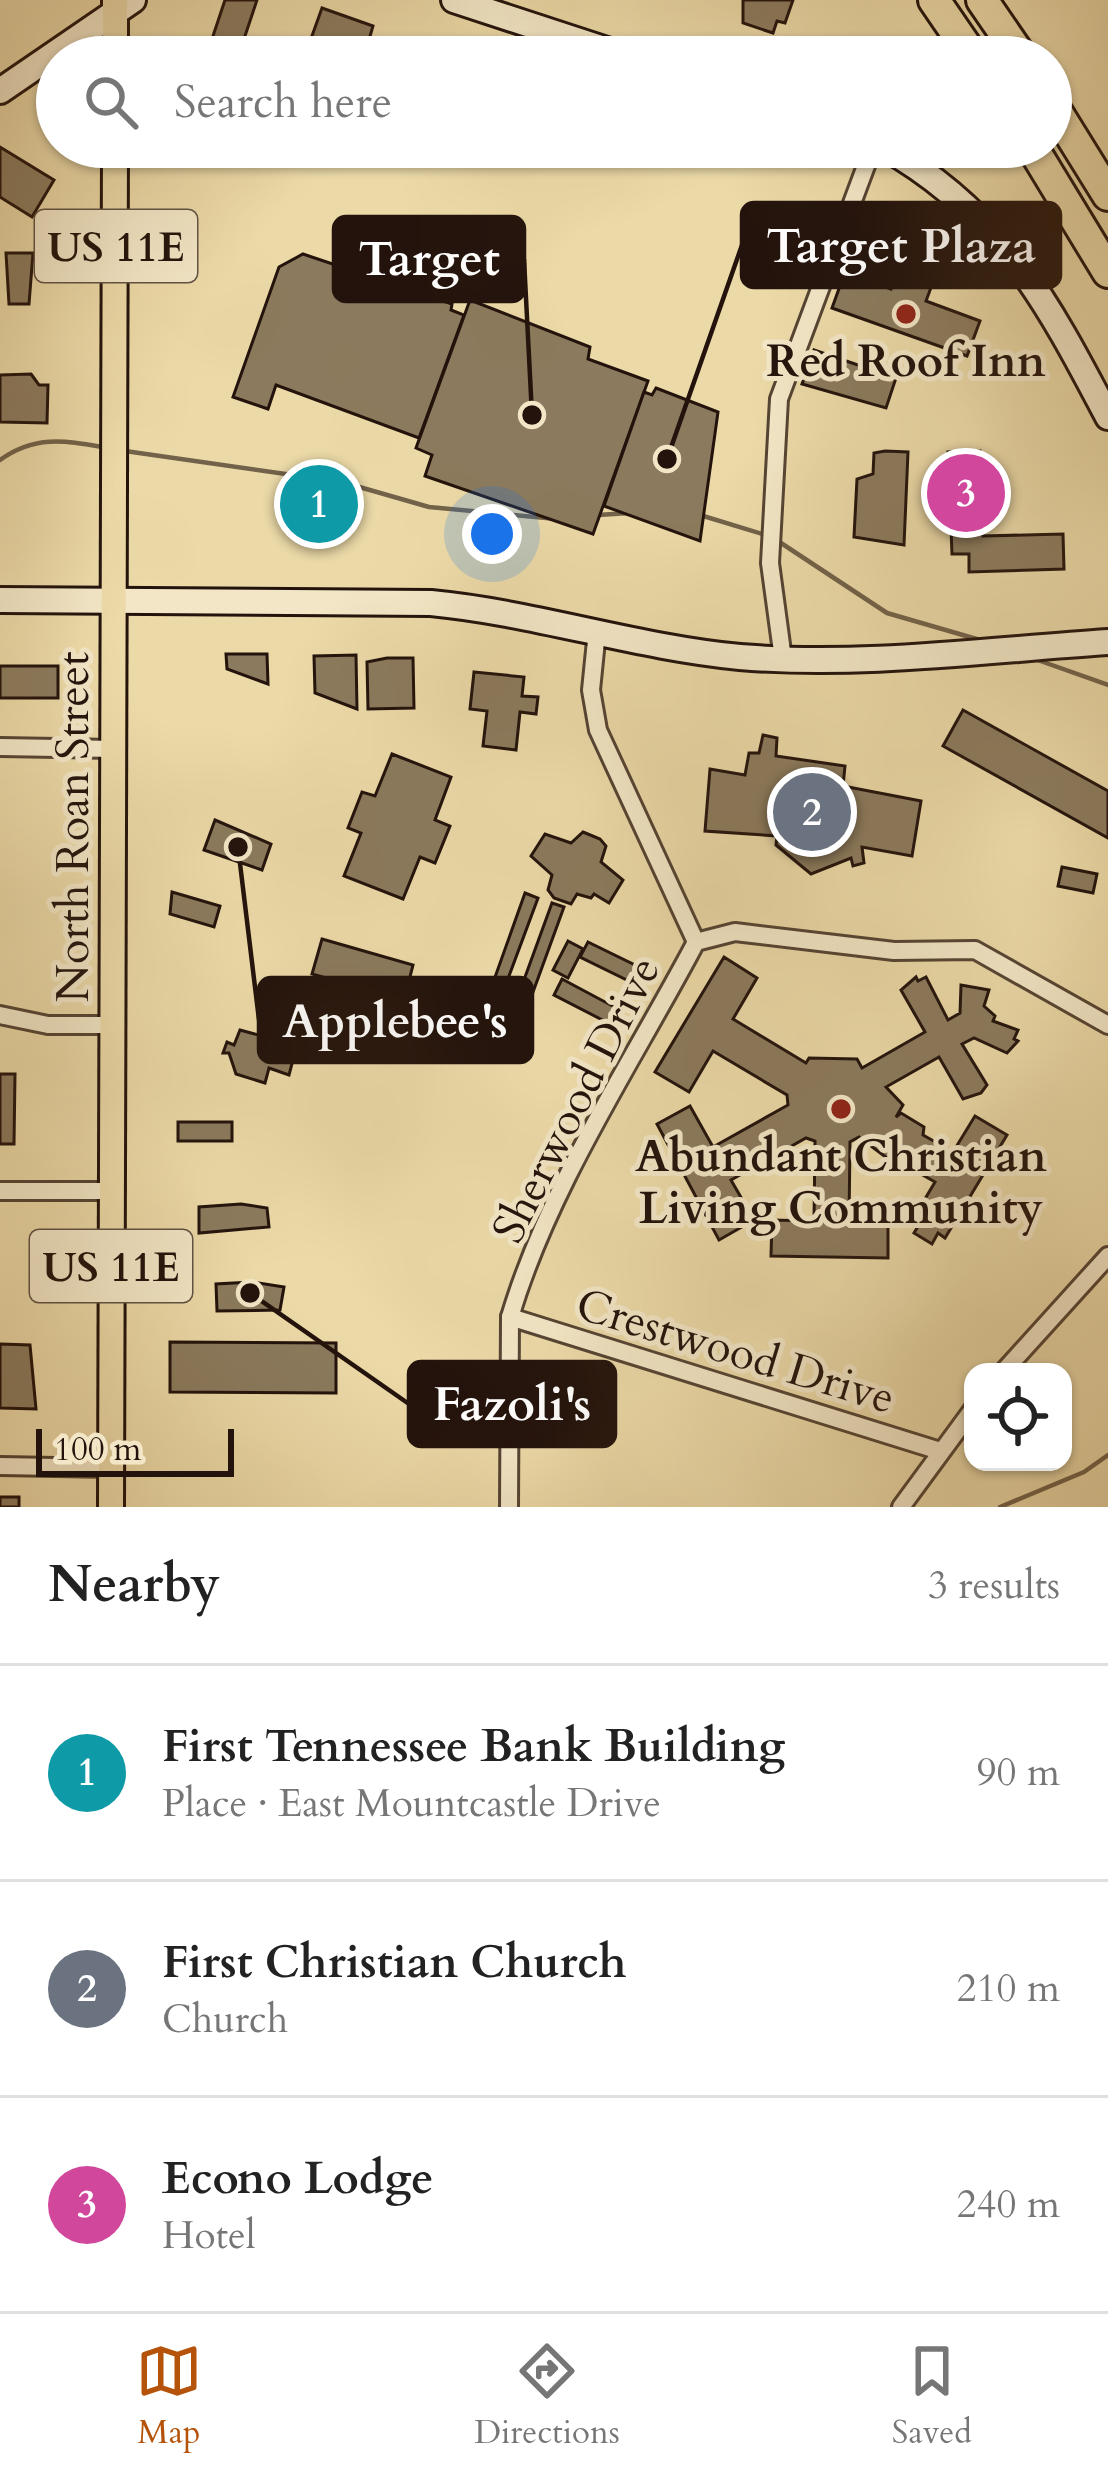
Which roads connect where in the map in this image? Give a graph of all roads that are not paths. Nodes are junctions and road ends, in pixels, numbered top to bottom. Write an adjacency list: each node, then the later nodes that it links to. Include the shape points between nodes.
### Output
1 (454, 0): 7 (street)
2 (934, 0): 8 (highway)
3 (982, 0): 9 (highway)
4 (121, 4): 5 (street); 6 (main road)
5 (76, 36)
6 (117, 36)
7 (564, 36)
8 (959, 36)
9 (1007, 36)
10 (36, 65): 11 (street)
11 (0, 91)
12 (1072, 137): 17 (highway)
13 (115, 168): 21 (main road, North Roan Street / US 11E)
14 (865, 168): 24 (street, via 779,399 770,563)
15 (913, 168): 19 (street, via 974,212 1015,257)
16 (1045, 168): 18 (highway)
17 (1108, 195)
18 (1108, 272)
19 (1108, 417)
20 (0, 600): 21 (street)
21 (116, 602): 22 (street, via 431,603); 26 (main road, North Roan Street / US 11E)
22 (597, 632): 24 (street); 27 (street, via 591,689 598,730)
23 (1108, 643): 24 (street)
24 (783, 659)
25 (0, 747): 26 (street)
26 (115, 749): 29 (main road, North Roan Street / US 11E)
27 (696, 942): 30 (street, Sherwood Drive, via 735,932 894,951 975,950); 34 (street, Sherwood Drive, via 544,1226)
28 (0, 1015): 29 (street)
29 (112, 1025): 32 (main road, North Roan Street / US 11E)
30 (1108, 1025)
31 (0, 1191): 32 (street)
32 (111, 1192): 39 (main road, North Roan Street / US 11E)
33 (1108, 1256): 35 (street)
34 (510, 1318): 37 (street, Crestwood Drive); 41 (street, Sherwood Drive)
35 (1011, 1363)
36 (964, 1420): 37 (street)
37 (940, 1451): 42 (street)
38 (0, 1466): 39 (street)
39 (111, 1468): 40 (main road, North Roan Street / US 11E)
40 (111, 1507)
41 (509, 1507)
42 (901, 1507)

